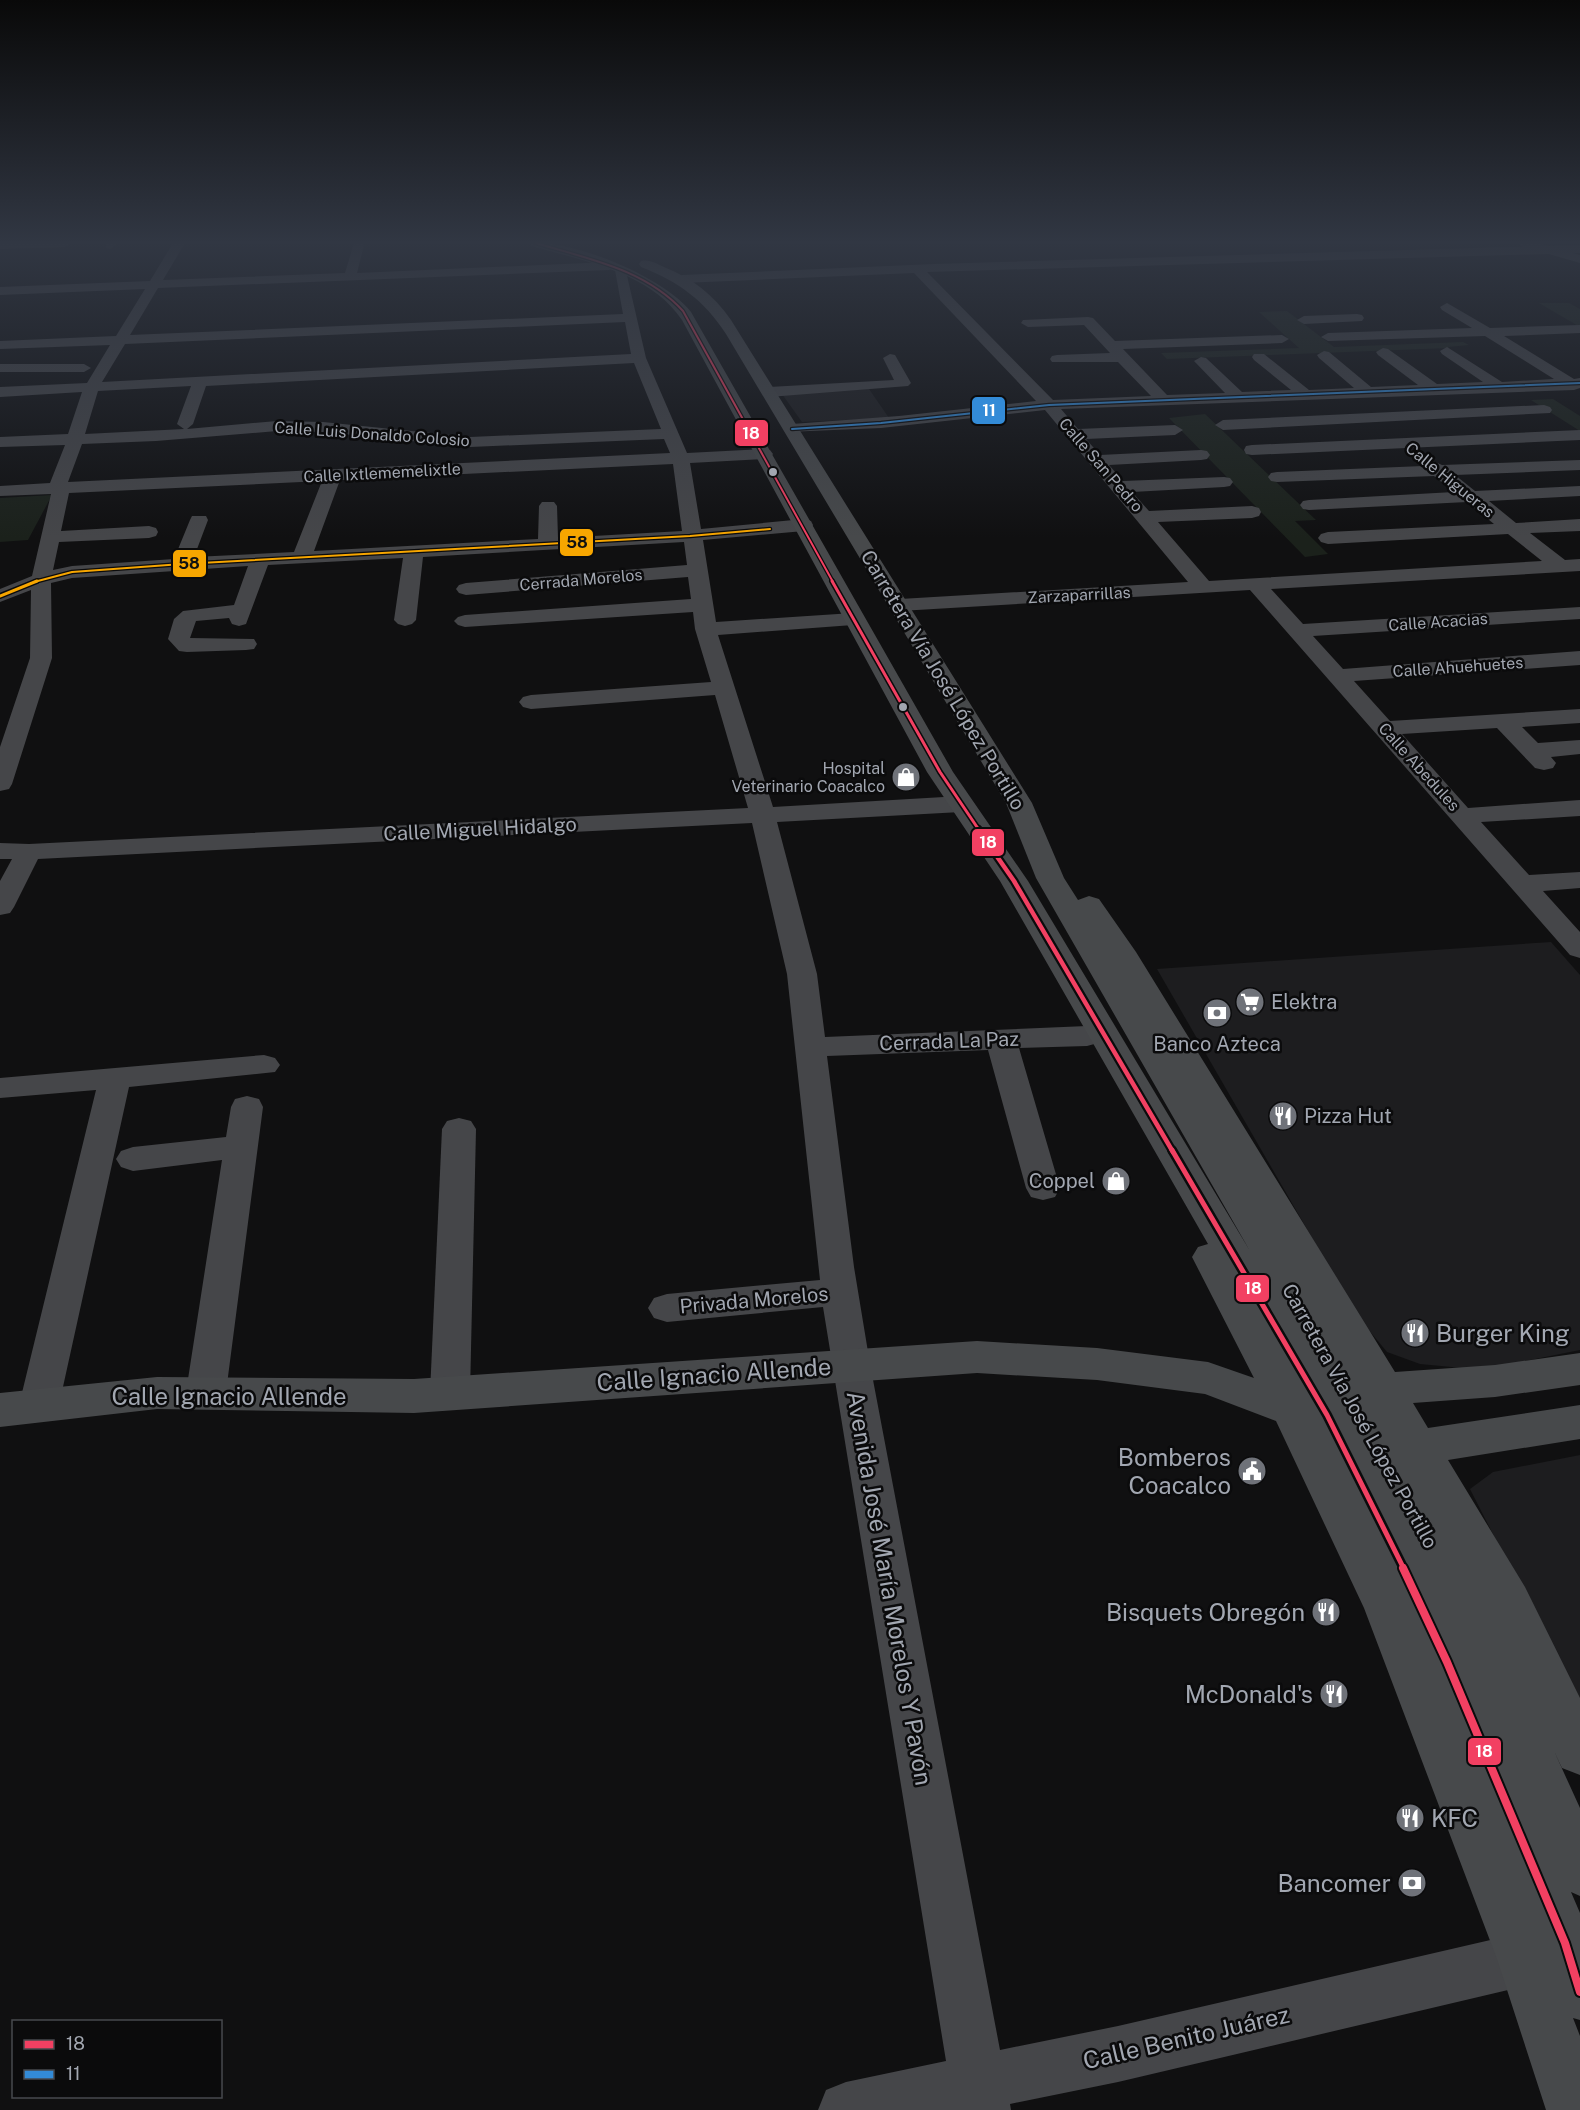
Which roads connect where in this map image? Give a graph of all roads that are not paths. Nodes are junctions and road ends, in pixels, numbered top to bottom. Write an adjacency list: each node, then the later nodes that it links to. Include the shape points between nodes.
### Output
1 (101, 341): 14 (street)
2 (119, 341): 26 (street)
3 (137, 341): 4 (street)
4 (203, 341)
5 (636, 341): 21 (street)
6 (701, 341): 15 (main road, Carretera Vía José López Portillo)
7 (703, 341): 15 (main road)
8 (739, 341): 38 (main road, Carretera Vía José López Portillo)
9 (985, 341): 45 (street, Calle San Pedro)
10 (1104, 341): 13 (street)
11 (1139, 341): 13 (street)
12 (1504, 341): 33 (street)
13 (1108, 342): 19 (street)
14 (3, 344)
15 (704, 346): 60 (main road, Carretera Vía José López Portillo)
16 (1447, 351): 34 (street)
17 (1383, 352): 36 (street)
18 (1324, 355): 39 (street)
19 (1123, 357): 23 (street); 28 (street)
20 (1259, 357): 41 (street)
21 (639, 358): 30 (street, via 560,356 407,376); 51 (street)
22 (890, 358): 38 (street, via 901,384)
23 (1057, 359)
24 (1201, 361): 42 (street)
25 (0, 368): 26 (street)
26 (103, 368): 35 (street)
27 (189, 369): 31 (street)
28 (1142, 377): 29 (street); 43 (street)
29 (1123, 378)
30 (200, 382): 31 (street); 47 (street)
31 (181, 383): 32 (street)
32 (140, 385): 35 (street); 44 (street)
33 (1577, 385): 34 (street)
34 (1500, 387): 36 (street)
35 (91, 388): 37 (street); 56 (street)
36 (1433, 389): 39 (street)
37 (0, 392)
38 (769, 392): 52 (main road, Carretera Vía José López Portillo)
39 (1368, 392): 40 (street)
40 (1342, 393): 41 (street); 49 (street, Calle Higueras)
41 (1305, 394): 42 (street)
42 (1238, 397): 43 (street)
43 (1163, 400): 45 (street)
44 (132, 401)
45 (1049, 405): 52 (street); 54 (street, Calle San Pedro)
46 (1544, 410): 49 (street)
47 (191, 418)
48 (643, 418): 51 (street)
49 (1373, 418): 50 (street); 58 (street, Calle Higueras)
50 (1223, 425)
51 (668, 426): 56 (street, Calle Luis Donaldo Colosio, via 470,442 277,426); 62 (street)
52 (792, 429): 101 (main road, Carretera Vía José López Portillo)
53 (1175, 430): 54 (street)
54 (1075, 434): 63 (street, Calle San Pedro)
55 (1580, 435): 58 (street)
56 (75, 440): 57 (street, Calle Luis Donaldo Colosio); 69 (street)
57 (0, 442)
58 (1404, 443): 59 (street); 65 (street, Calle Higueras)
59 (1252, 450)
60 (764, 454): 62 (street, Calle Ixtlememelixtle); 79 (main road, Carretera Vía José López Portillo)
61 (1202, 455): 63 (street)
62 (681, 459): 66 (street, Calle Ixtlememelixtle); 83 (street)
63 (1097, 460): 70 (street, Calle San Pedro)
64 (1580, 465): 65 (street)
65 (1438, 471): 67 (street); 73 (street, Calle Higueras)
66 (333, 476): 69 (street, Calle Ixtlememelixtle); 88 (street)
67 (1277, 477)
68 (1224, 482): 70 (street)
69 (57, 488): 71 (street, Calle Ixtlememelixtle); 84 (street, via 60,493)
70 (1119, 488): 77 (street, Calle San Pedro)
71 (0, 491)
72 (1580, 491): 73 (street)
73 (1470, 496): 74 (street); 81 (street, Calle Higueras)
74 (1309, 505)
75 (548, 506): 86 (street)
76 (1252, 512): 77 (street)
77 (1145, 517): 97 (street, Calle San Pedro)
78 (199, 520): 90 (street)
79 (804, 525): 83 (street); 103 (main road, Carretera Vía José López Portillo)
80 (1580, 525): 81 (street)
81 (1510, 529): 85 (street); 92 (street, Calle Higueras)
82 (149, 532): 84 (street)
83 (690, 536): 86 (street); 93 (street)
84 (50, 537): 95 (street)
85 (1328, 538)
86 (548, 543): 87 (street)
87 (414, 551): 88 (street); 104 (street)
88 (302, 557): 89 (street)
89 (260, 559): 90 (street); 108 (street, via 241,615 190,615 179,639 187,646)
90 (182, 564): 95 (street, via 72,572)
91 (1580, 565): 92 (street, Zarzaparrillas)
92 (1560, 566): 96 (street, Zarzaparrillas)
93 (695, 570): 98 (street, Cerrada Morelos); 100 (street)
94 (1580, 572): 96 (street, Zarzaparrillas, via 1298,588)
95 (41, 579): 99 (street); 117 (street, via 42,658)
96 (1257, 586): 97 (street, Zarzaparrillas); 107 (street, Calle Abedules)
97 (1204, 588): 101 (street, Zarzaparrillas)
98 (466, 589)
99 (0, 596)
100 (701, 605): 105 (street); 106 (street)
101 (900, 605): 118 (main road, Carretera Vía José López Portillo)
102 (1580, 613): 107 (street, Calle Acacias)
103 (853, 619): 106 (street); 119 (main road, Carretera Vía José López Portillo)
104 (405, 620)
105 (465, 621)
106 (706, 629): 111 (street)
107 (1297, 630): 110 (street, Calle Abedules)
108 (246, 644)
109 (1580, 658): 110 (street, Calle Ahuehuetes)
110 (1337, 676): 115 (street, Calle Abedules)
111 (724, 688): 112 (street); 121 (street)
112 (531, 702)
113 (1576, 710): 114 (street)
114 (1503, 721): 115 (street); 116 (street, via 1538,757)
115 (1384, 728): 122 (street, Calle Abedules)
116 (1580, 747)
117 (0, 784)
118 (1030, 802): 125 (main road, Carretera Vía José López Portillo); 141 (main road)
119 (961, 804): 121 (street, Calle Miguel Hidalgo); 125 (main road, Carretera Vía José López Portillo); 130 (main road)
120 (1580, 808): 122 (street)
121 (764, 816): 124 (street, Calle Miguel Hidalgo); 132 (street, Avenida José María Morelos Y Pavón, via 802,974)
122 (1462, 816): 127 (street, Calle Abedules)
123 (0, 851): 124 (street, Calle Miguel Hidalgo)
124 (29, 852): 128 (street)
125 (1032, 880): 157 (main road, Carretera Vía José López Portillo, via 1328,1352 1471,1624); 158 (main road, Carretera Vía José López Portillo, via 1376,1509 1447,1662)
126 (1580, 880): 127 (street)
127 (1522, 884): 129 (street, Calle Abedules)
128 (0, 907)
129 (1580, 949)
130 (1087, 1036): 131 (street, Cerrada La Paz); 142 (main road)
131 (1000, 1039): 132 (street, Cerrada La Paz); 140 (street)
132 (810, 1047): 143 (street, Avenida José María Morelos Y Pavón)
133 (264, 1065): 134 (street)
134 (115, 1078): 135 (street); 150 (street)
135 (0, 1088)
136 (247, 1107): 138 (street)
137 (459, 1129): 149 (street)
138 (241, 1147): 139 (street); 148 (street)
139 (133, 1159)
140 (1042, 1188)
141 (1287, 1226): 142 (main road, via 1264,1242 1240,1246 1215,1244); 147 (main road)
142 (1200, 1236): 151 (main road)
143 (840, 1292): 144 (street, Privada Morelos); 145 (street, Avenida José María Morelos Y Pavón)
144 (667, 1308)
145 (851, 1364): 149 (main road, Calle Ignacio Allende); 151 (main road, Calle Ignacio Allende, via 977,1357 1097,1364 1208,1378); 159 (street, Avenida José María Morelos Y Pavón)
146 (1580, 1369): 147 (main road, via 1495,1381)
147 (1384, 1389): 151 (main road); 153 (main road)
148 (206, 1392): 149 (main road, Calle Ignacio Allende, via 414,1396); 150 (main road, Calle Ignacio Allende, via 157,1393)
149 (450, 1393)
150 (19, 1408)
151 (1291, 1409): 153 (main road, Calle Ignacio Allende); 155 (main road)
152 (1580, 1422): 153 (main road)
153 (1417, 1447): 154 (main road)
154 (1508, 1602): 155 (main road, via 1478,1574 1458,1563 1429,1558 1411,1560 1395,1570 1388,1583); 156 (main road)
155 (1388, 1606): 158 (main road)
156 (1580, 1751)
157 (1580, 1869)
158 (1557, 1965): 159 (street, Calle Benito Juárez, via 1118,2054); 161 (main road)
159 (980, 2096): 160 (street, Calle Benito Juárez)
160 (846, 2110)
161 (1576, 2110)

